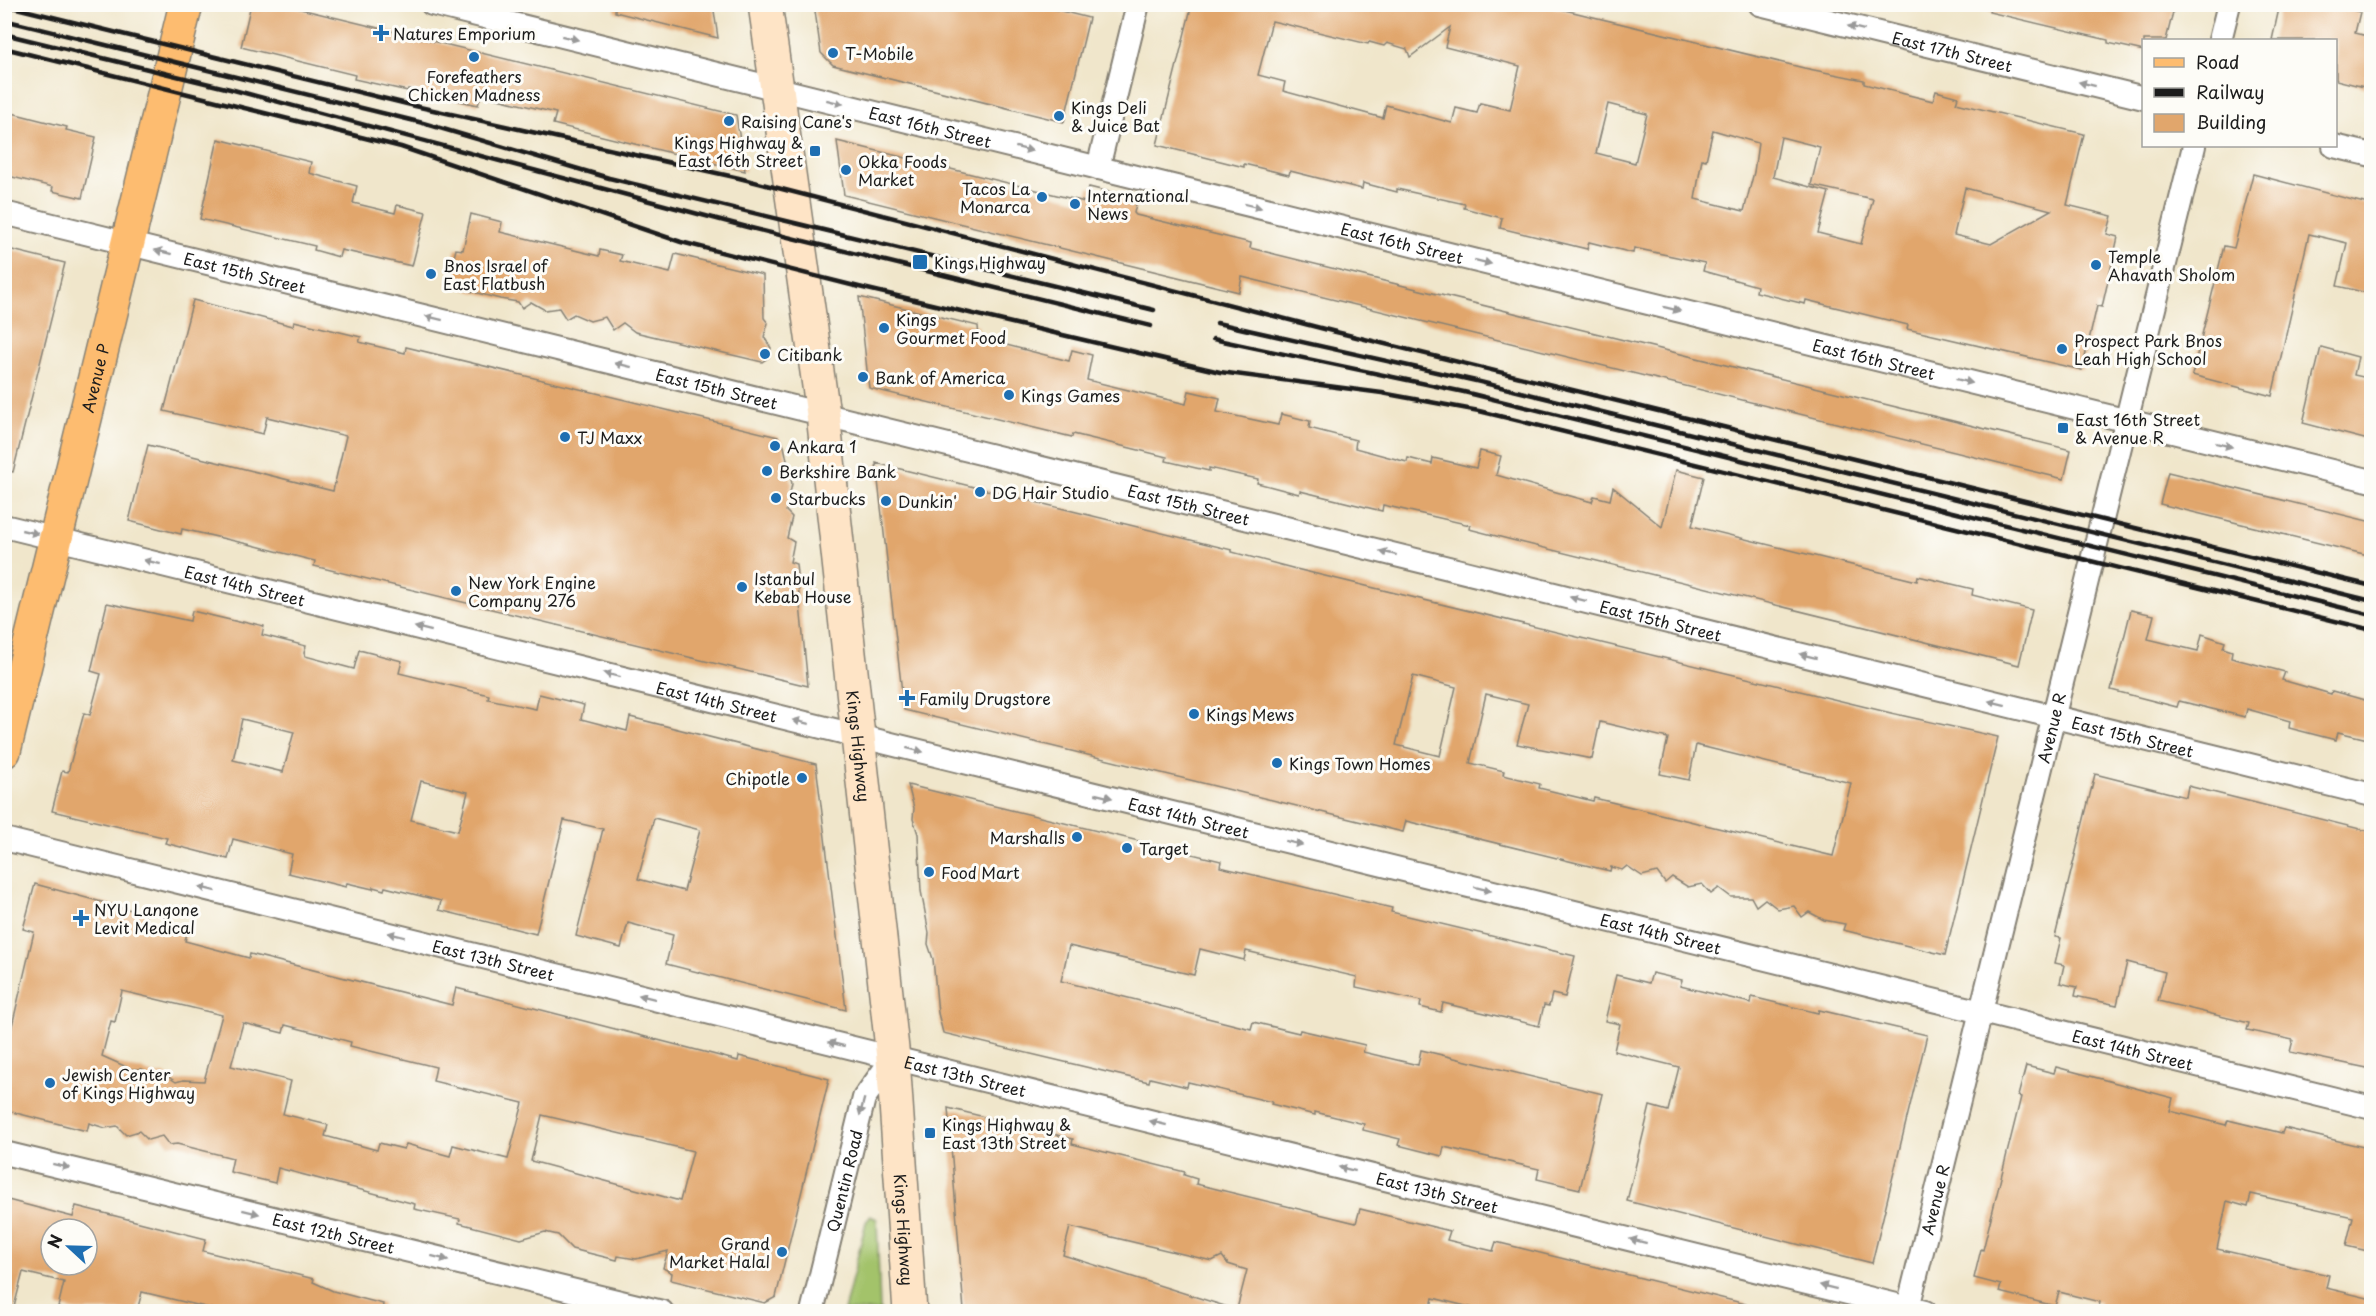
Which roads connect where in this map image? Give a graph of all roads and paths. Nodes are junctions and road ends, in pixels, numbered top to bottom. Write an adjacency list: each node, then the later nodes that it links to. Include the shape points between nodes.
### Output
1 (186, 4): 15 (main road, Avenue P)
2 (432, 4): 8 (street, East 16th Street, one-way to 8)
3 (765, 4): 8 (street, Kings Highway)
4 (1138, 4): 13 (street)
5 (1760, 4): 9 (street, East 17th Street, one-way to 5)
6 (2229, 4): 7 (street)
7 (2220, 39)
8 (778, 89): 13 (street, East 16th Street, one-way to 13); 16 (street, Kings Highway)
9 (2142, 98)
10 (2194, 147): 17 (street, Avenue R)
11 (2337, 147): 12 (street)
12 (2372, 155)
13 (1098, 168): 17 (street, East 16th Street, one-way to 17)
14 (4, 213): 15 (street, East 15th Street)
15 (128, 243): 16 (street, East 15th Street, one-way to 15); 20 (main road, Avenue P)
16 (823, 414): 21 (street, East 15th Street, one-way to 16); 22 (street, Kings Highway)
17 (2126, 421): 18 (street, East 16th Street, one-way to 18); 21 (street, Avenue R)
18 (2372, 481)
19 (4, 526): 20 (street, East 14th Street, one-way to 20)
20 (56, 539): 22 (street, East 14th Street, one-way to 20); 23 (main road, Avenue P)
21 (2054, 717): 24 (street, East 15th Street); 26 (street, Avenue R)
22 (858, 736): 26 (street, East 14th Street, one-way to 26); 27 (street, Kings Highway)
23 (4, 751)
24 (2372, 795)
25 (4, 839): 27 (street, East 13th Street, one-way to 25)
26 (1981, 1012): 28 (street, East 14th Street); 30 (street, Avenue R)
27 (893, 1058): 30 (street, East 13th Street, one-way to 27); 32 (street, Quentin Road, one-way to 32, via 864,1098); 33 (street, Kings Highway)
28 (2372, 1108)
29 (4, 1153): 31 (street, East 12th Street, one-way to 31)
30 (1914, 1310)
31 (662, 1311)
32 (812, 1311)
33 (909, 1311)

